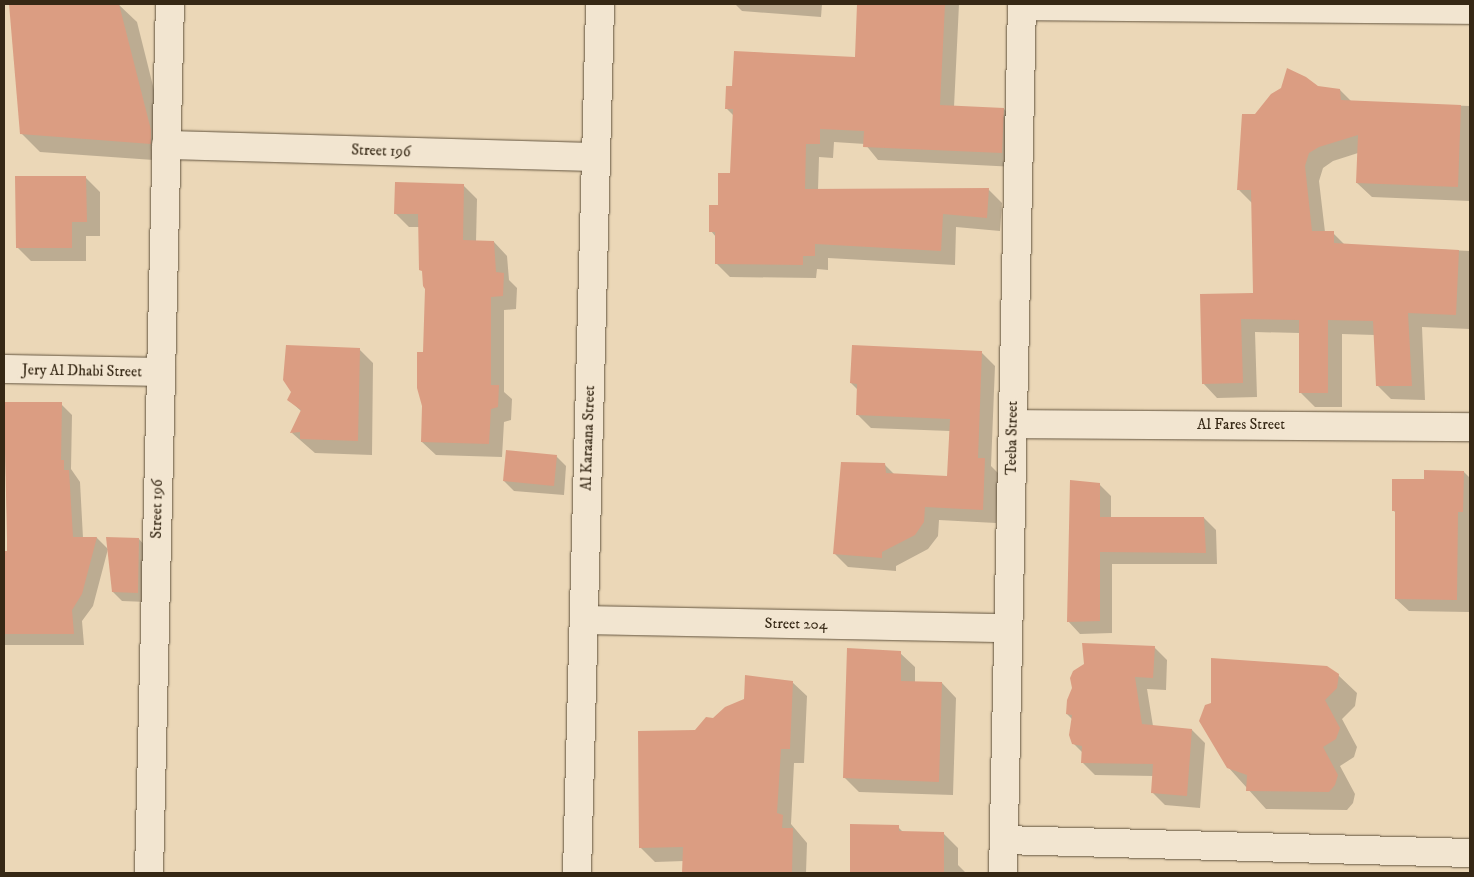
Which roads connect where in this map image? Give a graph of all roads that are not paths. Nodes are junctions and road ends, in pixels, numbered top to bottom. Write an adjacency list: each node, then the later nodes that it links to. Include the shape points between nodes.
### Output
1 (170, 4): 6 (street, Street 196)
2 (600, 4): 7 (street, Al Karaana Street)
3 (1022, 5): 4 (street); 10 (street, Teeba Street)
4 (1428, 7): 5 (street)
5 (1470, 10)
6 (166, 145): 7 (street, Street 196); 9 (street, Street 196)
7 (596, 157): 12 (street, Al Karaana Street)
8 (4, 369): 9 (street, Jery Al Dhabi Street)
9 (161, 372): 16 (street, Street 196)
10 (1013, 424): 11 (street, Al Fares Street); 13 (street, Teeba Street)
11 (1470, 427)
12 (584, 620): 13 (street, Street 204); 17 (street, Al Karaana Street)
13 (1008, 628): 14 (street, Teeba Street)
14 (1004, 840): 15 (street); 18 (street, Teeba Street)
15 (1470, 853)
16 (149, 873)
17 (577, 873)
18 (1003, 873)

